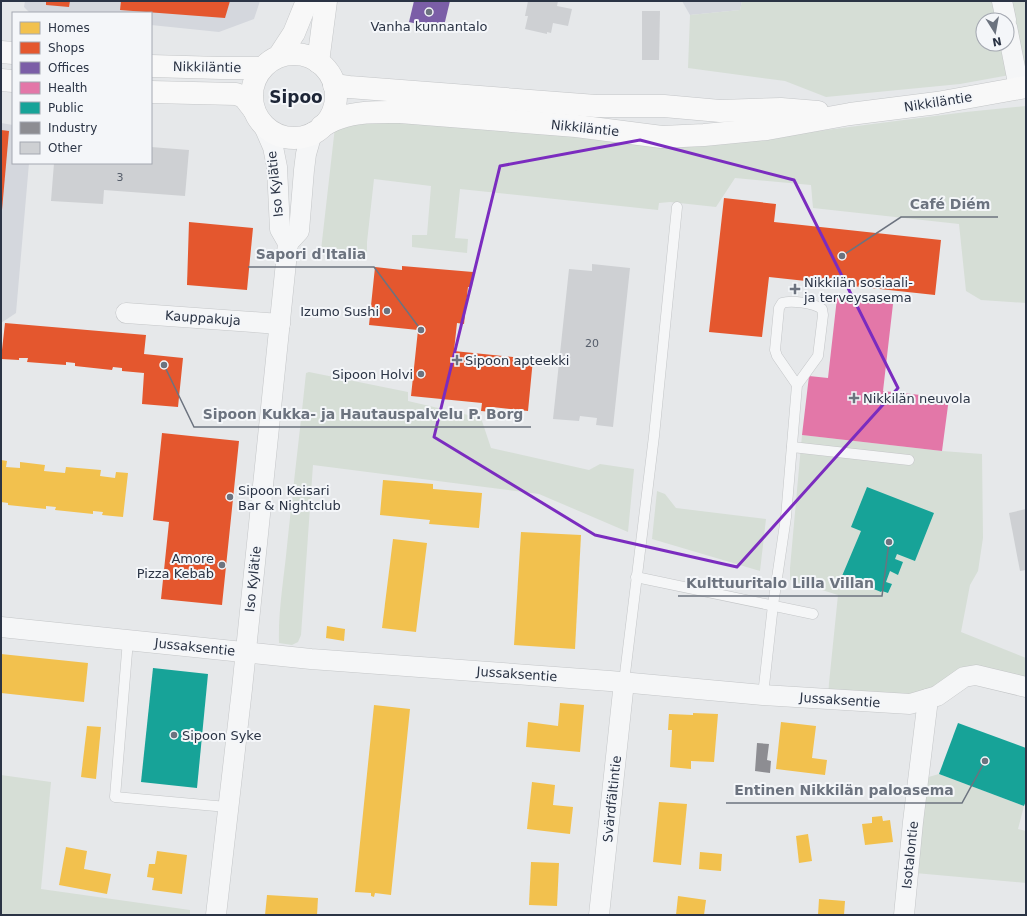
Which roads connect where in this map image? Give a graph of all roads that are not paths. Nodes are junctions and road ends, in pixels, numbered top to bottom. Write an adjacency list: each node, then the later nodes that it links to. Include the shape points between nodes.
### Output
1 (307, 1): 8 (street, via 294,33)
2 (326, 1): 9 (street)
3 (1002, 1): 4 (street)
4 (1004, 12)
5 (1, 52): 7 (street)
6 (1014, 52): 14 (street)
7 (12, 53)
8 (270, 62): 9 (street, via 295,54); 10 (street, Nikkiläntie, via 201,68); 17 (street, via 254,82 252,90)
9 (318, 62): 13 (street, via 327,70)
10 (152, 66)
11 (1, 80): 12 (street)
12 (12, 81)
13 (334, 85): 16 (street, Nikkiläntie, via 596,106 781,109); 18 (street, via 335,101 330,117)
14 (1023, 87): 16 (street, Nikkiläntie, via 936,103)
15 (152, 92): 17 (street, Nikkiläntie, via 236,94 244,97)
16 (850, 114): 18 (street, Nikkiläntie, via 767,129 662,137 576,126 400,112 374,112 339,118)
17 (258, 117): 18 (street, via 272,132 288,137 300,137); 20 (street, Iso Kylätie, via 272,147 277,167 280,229)
18 (317, 130): 20 (street, Iso Kylätie, via 306,154 299,231)
19 (677, 207): 26 (lane, via 656,420)
20 (288, 243): 22 (street, Iso Kylätie)
21 (126, 313): 22 (street, Kauppakuja)
22 (280, 324): 31 (street, Iso Kylätie)
23 (797, 385): 23 (lane, via 818,356 823,315 822,309 817,305 788,301 782,303 780,308 775,350); 24 (lane)
24 (792, 447): 25 (lane); 27 (lane, via 786,516)
25 (908, 460)
26 (636, 577): 27 (lane); 32 (lane)
27 (773, 605): 28 (lane); 34 (lane)
28 (813, 614)
29 (1, 627): 30 (street, Jussaksentie)
30 (128, 640): 31 (street, Jussaksentie); 36 (lane, via 115,797)
31 (245, 652): 32 (street, Jussaksentie); 36 (street, Iso Kylätie)
32 (624, 682): 34 (street, Jussaksentie); 38 (street, Svärdfältintie)
33 (1026, 687): 35 (street, Jussaksentie, via 976,675 964,677 937,696)
34 (763, 694): 35 (street, Jussaksentie, via 910,704)
35 (928, 699): 39 (street, Isotalontie)
36 (227, 807): 37 (street, Iso Kylätie)
37 (216, 915)
38 (600, 915)
39 (904, 915)

